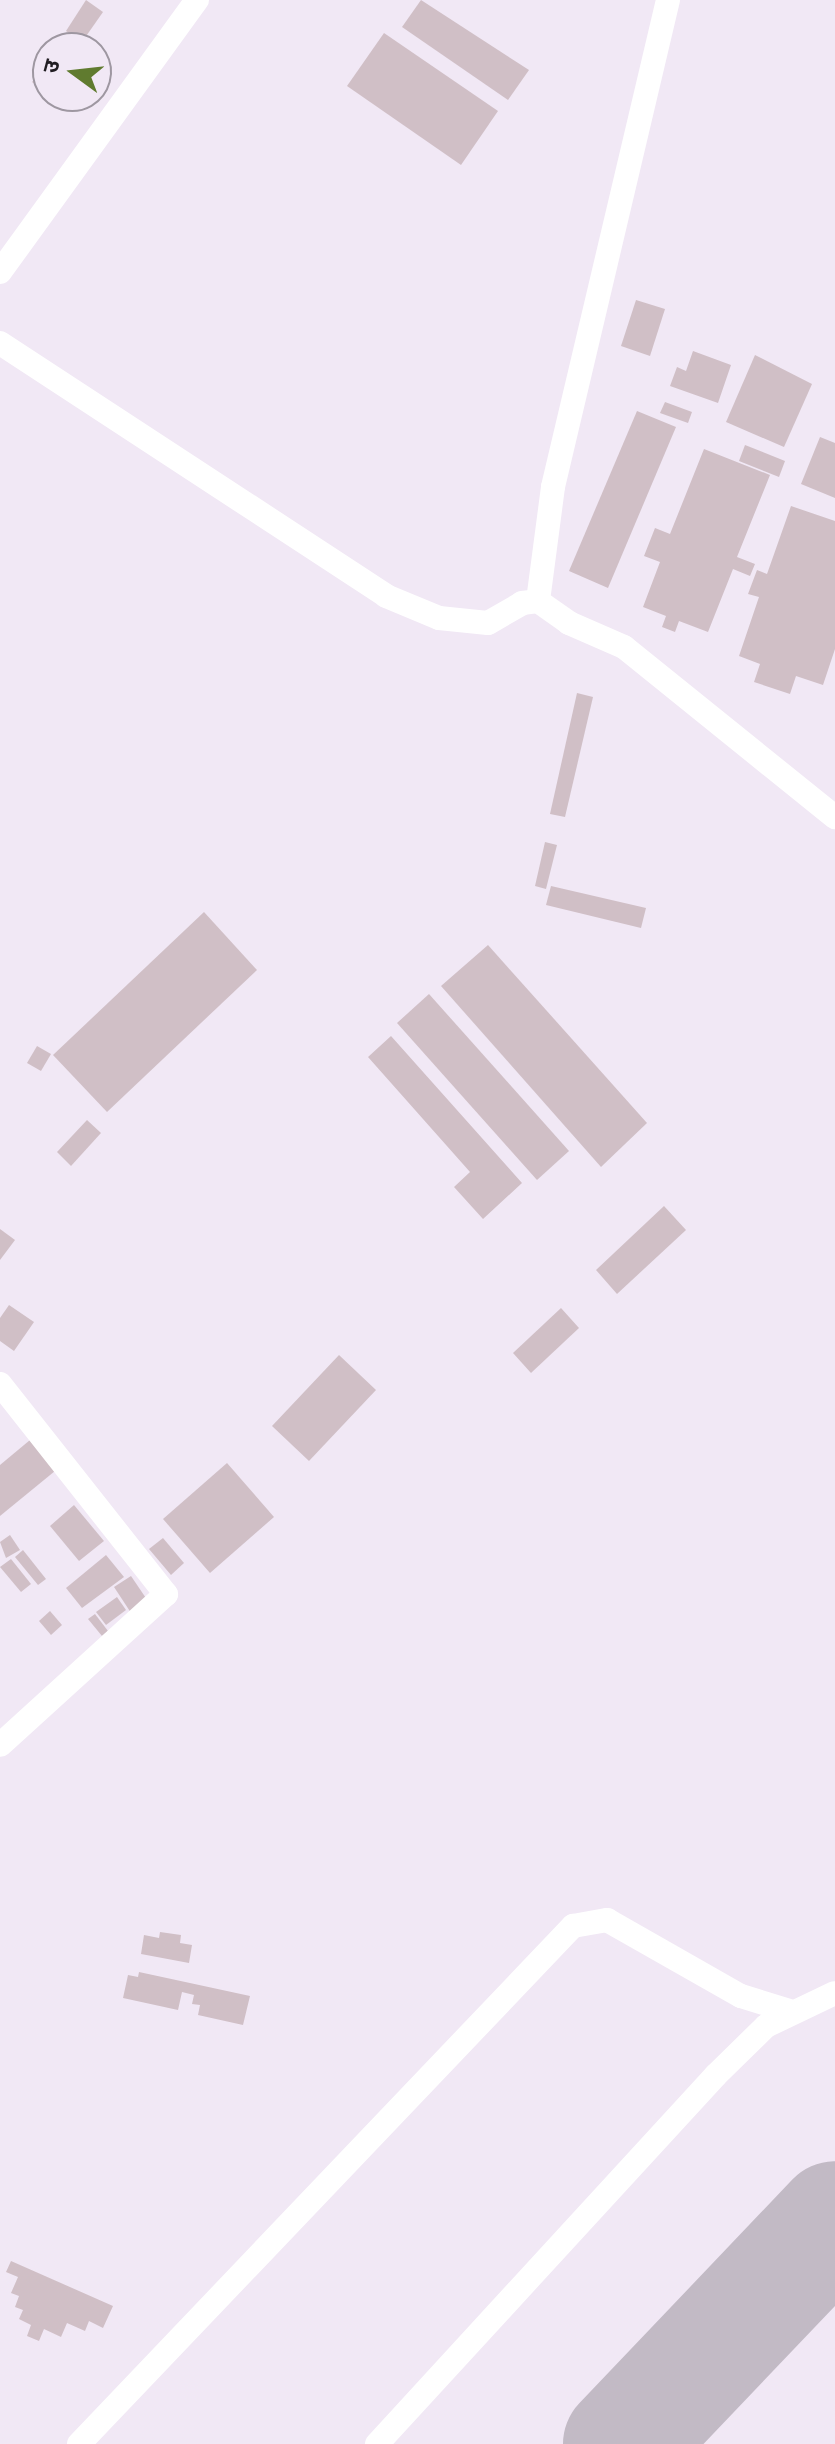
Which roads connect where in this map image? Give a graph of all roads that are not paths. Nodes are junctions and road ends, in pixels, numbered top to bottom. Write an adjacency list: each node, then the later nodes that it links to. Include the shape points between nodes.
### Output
1 (197, 0): 3 (street)
2 (668, 0): 5 (street, via 556,472)
3 (0, 272)
4 (0, 343): 5 (street, via 386,596 439,618 488,623 522,603)
5 (538, 601): 6 (street, via 569,623 624,647)
6 (835, 817)
7 (0, 1384): 8 (street, via 166,1594)
8 (0, 1745)
9 (835, 1993): 10 (street)
10 (793, 2012): 11 (street, via 741,1996 607,1920 573,1926); 12 (street, via 766,2026 716,2075)
11 (79, 2444)
12 (377, 2444)

